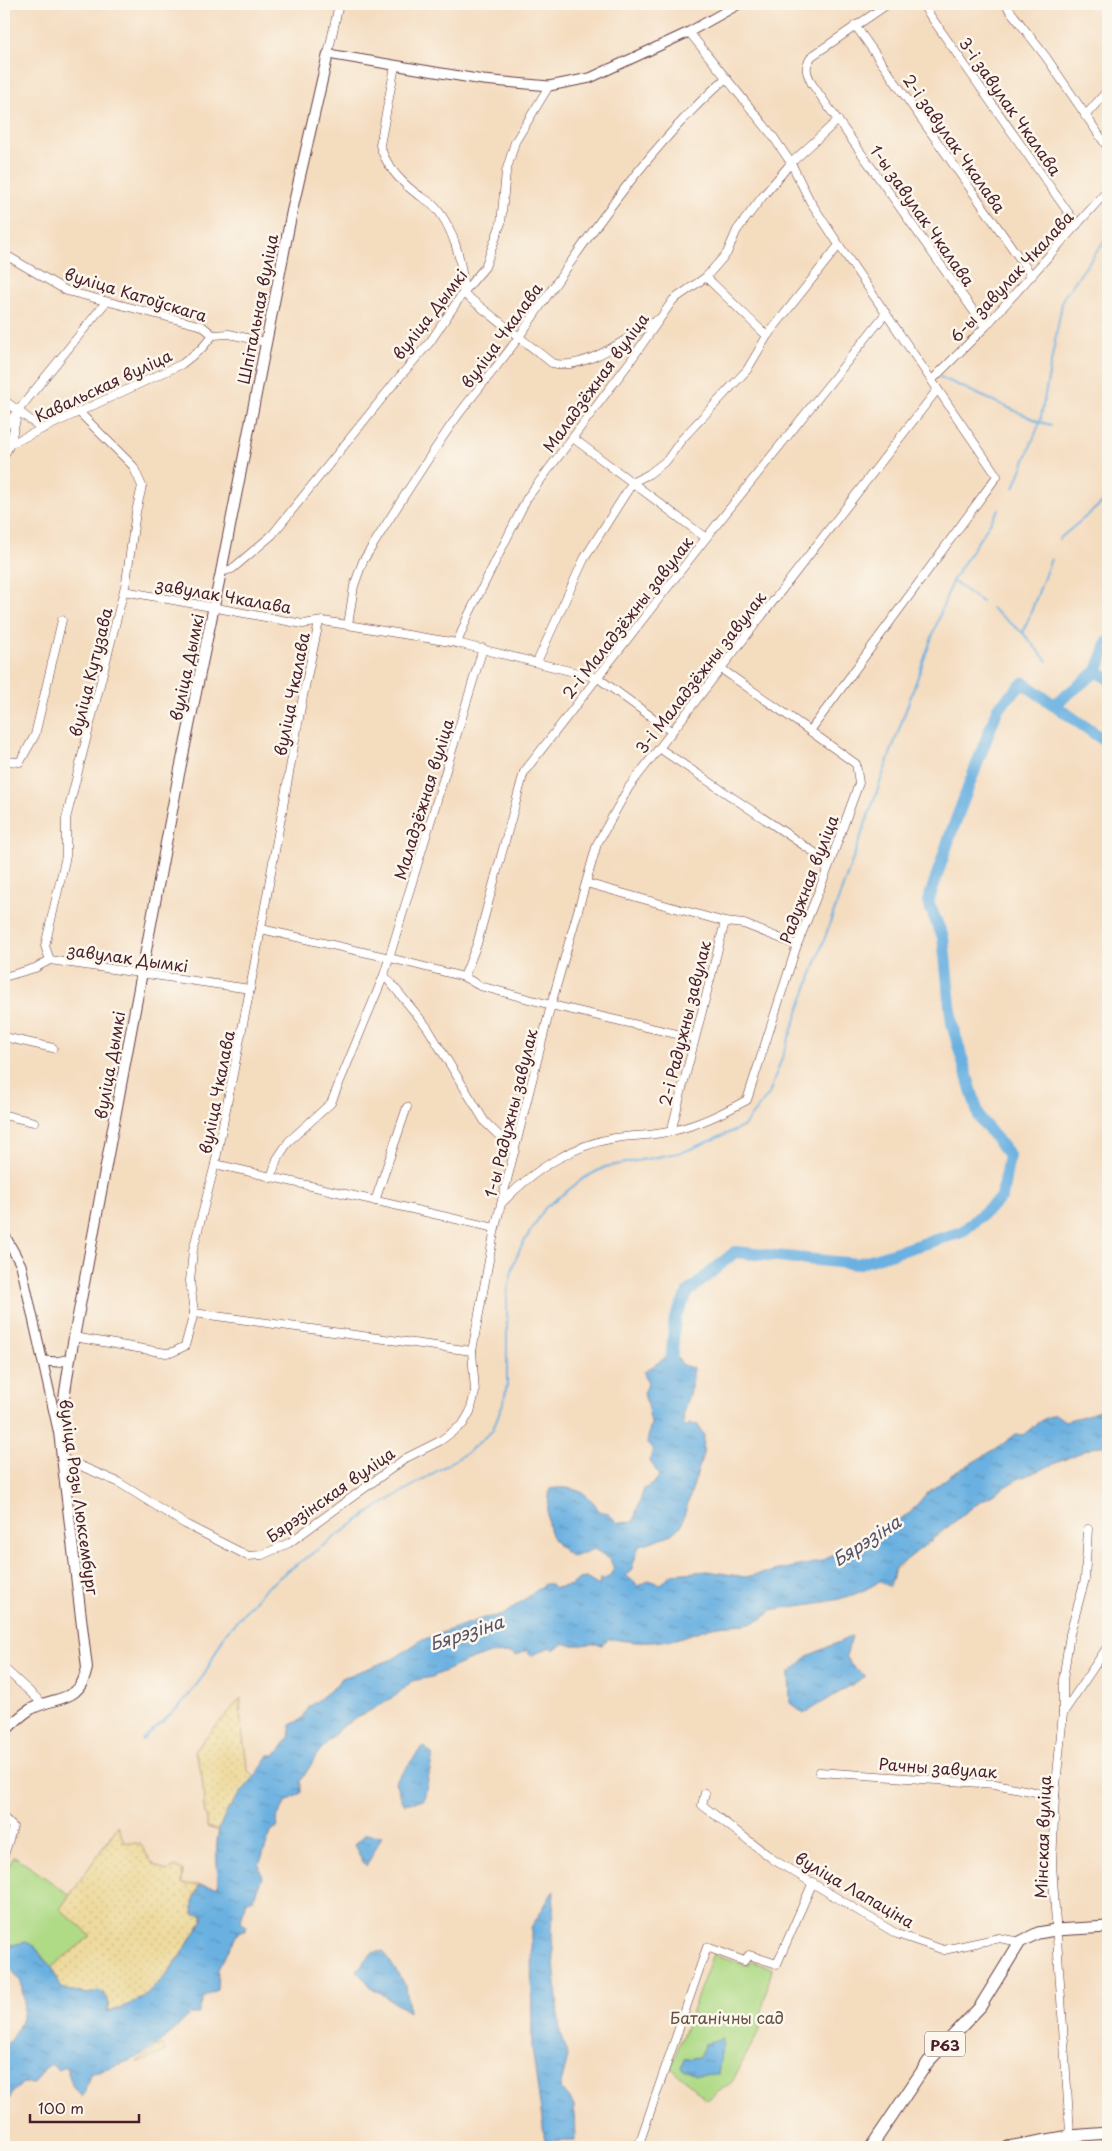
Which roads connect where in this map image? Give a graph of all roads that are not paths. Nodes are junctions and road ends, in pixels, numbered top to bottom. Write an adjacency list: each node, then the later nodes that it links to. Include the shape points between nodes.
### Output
1 (339, 4): 8 (street, Шпітальная вуліца)
2 (739, 4): 7 (street)
3 (888, 4): 6 (street)
4 (922, 4): 18 (street, 3-і завулак Чкалава)
5 (1005, 4): 13 (street)
6 (855, 25): 14 (street, via 812,56 806,64 812,84); 21 (street, 2-і завулак Чкалава)
7 (689, 32): 10 (street); 11 (street, via 590,78)
8 (328, 54): 9 (street); 31 (main road, Шпітальная вуліца)
9 (395, 66): 11 (street, via 483,80); 23 (street, via 380,145 397,175 432,204 450,230 464,277)
10 (726, 78): 16 (street); 29 (street, вуліца Чкалава, via 704,98 614,204)
11 (549, 86): 23 (street, вуліца Дымкі, via 515,142 506,172 501,223 493,249 485,267)
12 (1108, 90): 13 (street)
13 (1085, 116): 15 (street)
14 (838, 120): 16 (street, Маладзёжная вуліца); 27 (street, 1-ы завулак Чкалава)
15 (1108, 148)
16 (792, 164): 19 (street, via 810,201); 22 (street, Маладзёжная вуліца, via 752,210 726,253)
17 (1108, 190): 18 (street, 6-ы завулак Чкалава)
18 (1077, 225): 21 (street, 6-ы завулак Чкалава)
19 (839, 245): 25 (street); 30 (street)
20 (4, 254): 24 (street, вуліца Катоўскага, via 67,291)
21 (1032, 276): 27 (street, 6-ы завулак Чкалава)
22 (706, 277): 26 (street, Маладзёжная вуліца, via 673,300); 30 (street)
23 (463, 293): 29 (street); 44 (street, вуліца Дымкі, via 430,342 272,535 232,569)
24 (106, 302): 28 (street, вуліца Катоўскага, via 202,326); 35 (street)
25 (886, 313): 32 (street); 43 (street, 2-і Маладзёжны завулак)
26 (657, 320): 29 (street, via 617,345 576,364 563,366 552,363); 39 (street, Маладзёжная вуліца)
27 (986, 326): 32 (street, 6-ы завулак Чкалава)
28 (213, 335): 31 (street, вуліца Катоўскага, via 229,334); 36 (street, Кавальская вуліца, via 182,364)
29 (520, 336): 49 (street, вуліца Чкалава, via 456,418 363,561 354,586)
30 (767, 336): 42 (street, via 747,370 666,460)
31 (265, 342): 44 (main road, Шпітальная вуліца)
32 (932, 380): 33 (street)
33 (937, 390): 53 (street, 3-і Маладзёжны завулак); 56 (street, via 997,476)
34 (4, 400): 35 (street)
35 (18, 410): 37 (street); 38 (street); 40 (street)
36 (79, 412): 38 (street, Кавальская вуліца); 45 (street, вуліца Кутузава, via 133,466 142,486)
37 (4, 428)
38 (42, 428): 40 (street, Кавальская вуліца)
39 (573, 438): 42 (street); 50 (street, Маладзёжная вуліца, via 527,498 468,616)
40 (7, 445): 41 (street)
41 (4, 456)
42 (633, 482): 43 (street); 52 (street, via 584,559)
43 (706, 538): 54 (street, 2-і Маладзёжны завулак)
44 (221, 572): 46 (main road, вуліца Дымкі)
45 (124, 591): 46 (street, завулак Чкалава); 65 (street, вуліца Кутузава, via 66,819 66,856 45,946)
46 (214, 607): 48 (street, завулак Чкалава, via 303,624); 66 (main road, вуліца Дымкі)
47 (62, 620): 58 (street, via 35,735 20,762)
48 (319, 622): 49 (street, вуліца Чкалава); 62 (street, вуліца Чкалава)
49 (348, 624): 50 (street)
50 (458, 643): 51 (street)
51 (483, 648): 52 (street); 64 (street, Маладзёжная вуліца)
52 (537, 662): 54 (street)
53 (720, 668): 55 (street, 3-і Маладзёжны завулак); 56 (street, Радужная вуліца)
54 (598, 678): 55 (street); 69 (street, 2-і Маладзёжны завулак, via 524,772 480,935)
55 (671, 731): 57 (street, 3-і Маладзёжны завулак)
56 (810, 731): 59 (street, Радужная вуліца, via 856,764 859,783)
57 (659, 748): 59 (street); 60 (street, 3-і Маладзёжны завулак, via 609,818 597,844)
58 (4, 761)
59 (830, 863): 63 (street, Радужная вуліца)
60 (586, 883): 61 (street, 2-і Радужны завулак); 71 (street, 3-і Маладзёжны завулак)
61 (724, 922): 63 (street, 2-і Радужны завулак, via 744,924); 73 (street, 2-і Радужны завулак)
62 (261, 929): 64 (street); 70 (street, вуліца Чкалава)
63 (797, 944): 78 (street, Радужная вуліца, via 747,1100 718,1116)
64 (390, 958): 67 (street, Маладзёжная вуліца); 69 (street)
65 (50, 960): 66 (street, завулак Дымкі); 68 (street, завулак Дымкі)
66 (141, 974): 70 (street, завулак Дымкі); 87 (main road, вуліца Дымкі)
67 (384, 975): 79 (street, via 432,1035 485,1122); 81 (street, Маладзёжная вуліца, via 331,1103 289,1141 277,1159)
68 (4, 977)
69 (464, 977): 71 (street, via 480,986)
70 (250, 989): 80 (street, вуліца Чкалава)
71 (551, 1005): 73 (street); 79 (street, 1-ы Радужны завулак)
72 (4, 1037): 74 (street)
73 (694, 1038): 78 (street, 2-і Радужны завулак)
74 (53, 1048)
75 (407, 1107): 82 (street)
76 (4, 1115): 77 (street)
77 (34, 1122)
78 (671, 1132): 83 (street, Радужная вуліца, via 613,1138 567,1154 532,1176)
79 (514, 1151): 83 (street, 1-ы Радужны завулак)
80 (215, 1164): 81 (street); 86 (street, вуліца Чкалава, via 193,1250 190,1281)
81 (271, 1178): 82 (street)
82 (375, 1201): 84 (street)
83 (501, 1203): 84 (street, 1-ы Радужны завулак)
84 (495, 1228): 88 (street, Бярэзінская вуліца)
85 (4, 1234): 90 (street, вуліца Розы Люксембург, via 21,1265)
86 (194, 1312): 87 (street, via 185,1346 173,1352); 88 (street)
87 (74, 1337): 89 (main road, вуліца Дымкі)
88 (472, 1351): 92 (street, Бярэзінская вуліца, via 476,1392 463,1424 440,1441 406,1458 289,1543 262,1556 248,1556 185,1524 118,1482)
89 (70, 1359): 90 (street); 91 (main road, вуліца Дымкі)
90 (44, 1362): 91 (street, вуліца Розы Люксембург)
91 (59, 1432): 92 (main road, вуліца Розы Люксембург)
92 (62, 1458): 96 (main road, вуліца Розы Люксембург, via 87,1668 84,1681 73,1694)
93 (1088, 1529): 97 (street, Мінская вуліца, via 1085,1579 1062,1680)
94 (1108, 1646): 97 (street)
95 (4, 1668): 96 (street)
96 (44, 1704): 98 (main road, via 17,1719)
97 (1063, 1713): 101 (street, Мінская вуліца)
98 (4, 1732)
99 (819, 1772): 101 (street, Рачны завулак, via 995,1784)
100 (705, 1793): 104 (street, вуліца Лапаціна, via 702,1805 774,1860)
101 (1055, 1796): 106 (street, Мінская вуліца, via 1052,1864)
102 (4, 1818): 103 (street, via 13,1828)
103 (4, 1855)
104 (813, 1882): 107 (street, вуліца Лапаціна, via 897,1934 932,1948 956,1949 999,1938); 110 (street, via 777,1964 750,1955 744,1961 707,1947)
105 (1108, 1927): 106 (main road)
106 (1055, 1930): 107 (main road, via 1038,1933); 109 (street, Мінская вуліца)
107 (1020, 1942): 111 (main road, Р63, via 980,2007 928,2062)
108 (1108, 2133): 109 (main road)
109 (1070, 2142): 112 (main road)
110 (638, 2147)
111 (871, 2147)
112 (1008, 2147)

